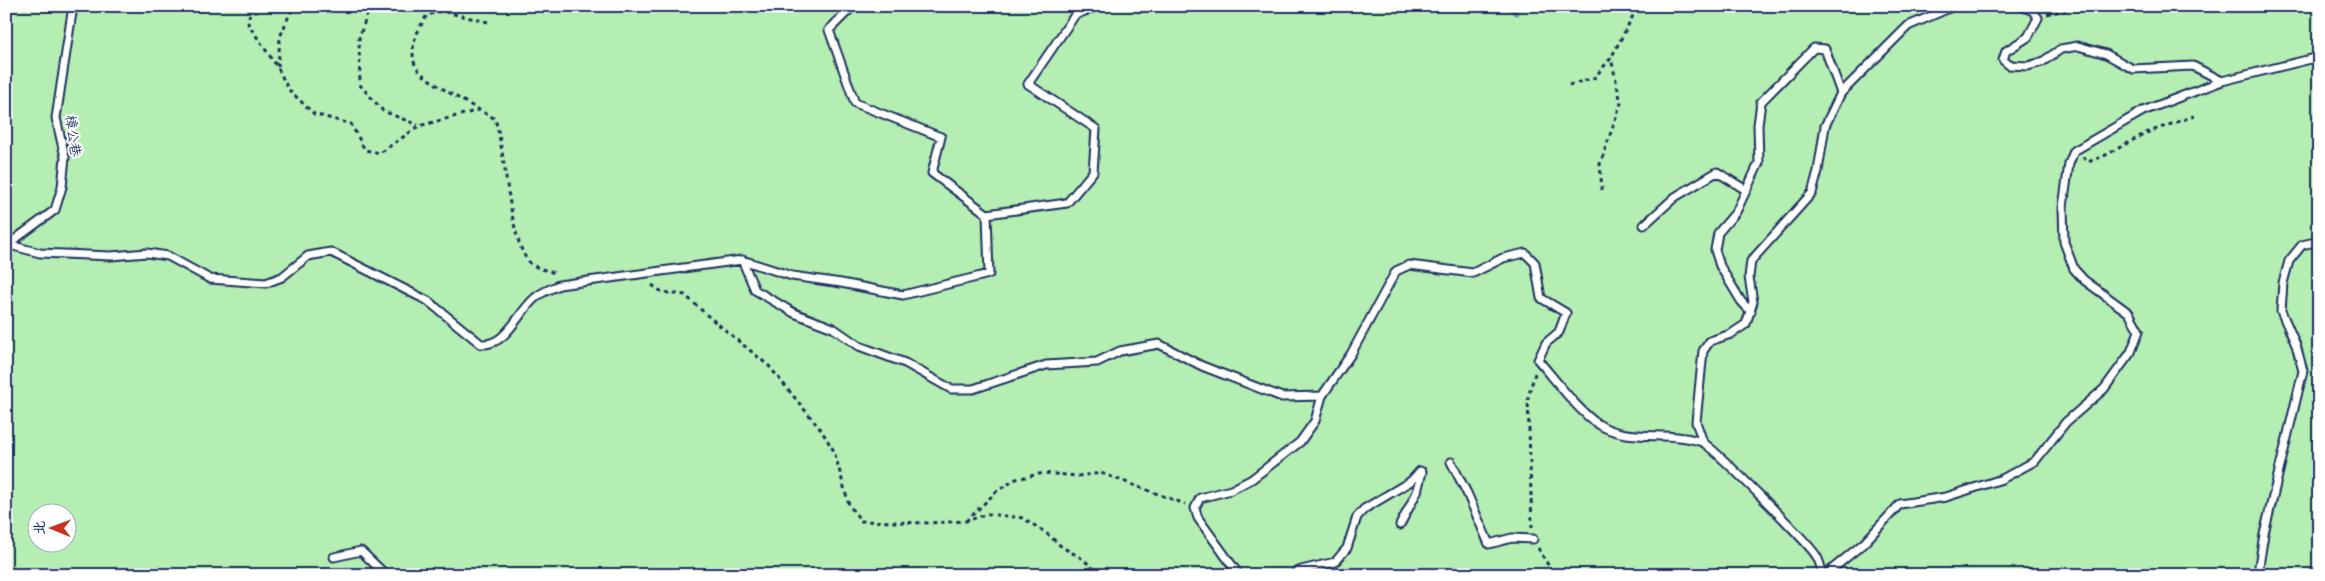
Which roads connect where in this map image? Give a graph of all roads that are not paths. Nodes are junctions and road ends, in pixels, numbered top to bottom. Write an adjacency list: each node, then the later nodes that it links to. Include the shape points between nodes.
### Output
1 (73, 6): 13 (lane, 樟公巷, via 56,118 65,157 62,187 54,210)
2 (853, 6): 10 (lane, via 829,30 855,103 941,137 932,173)
3 (1098, 6): 10 (lane, via 1075,15 1028,84 1096,129 1093,172 1067,203)
4 (1954, 6): 8 (lane, via 1908,26)
5 (2021, 6): 7 (lane, via 2038,18 2028,37 2006,51 2002,60 2009,65 2028,66 2042,62 2061,49 2078,46 2106,54 2133,69 2193,66)
6 (2319, 57): 7 (lane)
7 (2222, 81): 25 (lane, via 2143,111 2074,151 2069,164 2063,207 2064,242 2074,269 2129,313 2139,331 2131,352 2104,389 2066,422 2035,461 2002,479 1946,497 1900,504 1864,543)
8 (1841, 93): 9 (lane, via 1825,49 1814,48 1761,102 1759,164); 15 (lane, via 1825,126 1812,193 1751,261)
9 (1746, 190): 11 (lane, via 1717,172 1675,197); 15 (lane, via 1736,212 1718,233 1715,250 1720,266)
10 (986, 214): 14 (lane, via 989,274 902,296 792,276)
11 (1644, 226)
12 (2319, 241): 26 (lane, via 2302,245 2289,261 2283,283 2281,311 2296,345 2302,370 2264,534 2259,566)
13 (6, 243): 14 (lane, via 40,253 111,256 147,253 168,256 210,279 266,282 282,277 308,256 331,252 428,301 481,344 491,345 535,298 559,285)
14 (742, 260): 16 (lane, via 756,290 794,313 832,328 859,346 905,363 951,389 973,389 1046,365 1097,362 1120,351 1159,344 1202,366 1282,397)
15 (1751, 312): 17 (lane, via 1746,324 1710,341 1702,351 1696,422)
16 (1322, 396): 17 (lane, via 1351,354 1396,271 1409,266 1473,273 1503,258 1525,253 1535,263 1541,298 1566,313 1558,332 1546,343 1538,360 1572,399 1598,424 1630,435 1666,434); 23 (lane, via 1315,421 1300,442 1252,479 1231,490 1200,498 1196,508 1198,518)
17 (1703, 442): 25 (lane, via 1817,556)
18 (1451, 462): 20 (lane, via 1489,544 1512,538)
19 (1400, 525): 24 (lane, via 1417,492 1420,471 1411,481 1364,509 1357,517 1347,548 1335,562)
20 (1533, 539)
21 (334, 557): 22 (lane, via 361,551)
22 (386, 575)
23 (1240, 575)
24 (1292, 575)
25 (1824, 575)
26 (2261, 575)

